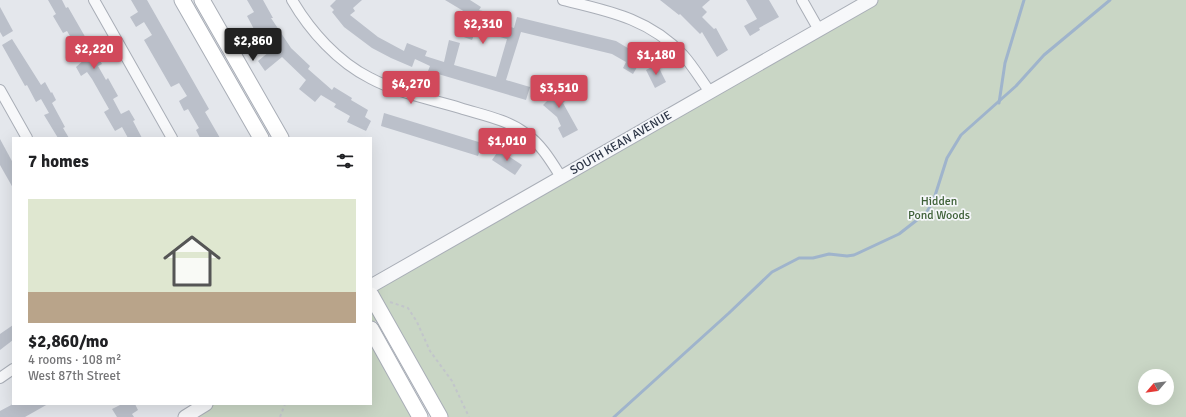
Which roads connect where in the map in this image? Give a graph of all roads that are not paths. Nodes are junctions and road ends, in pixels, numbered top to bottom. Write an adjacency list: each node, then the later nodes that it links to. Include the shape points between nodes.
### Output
1 (94, 0): 12 (street)
2 (182, 0): 13 (main road)
3 (202, 0): 14 (main road)
4 (292, 0): 15 (street, via 318,38 369,78 398,90 508,123 536,142)
5 (563, 0): 10 (street, via 618,13 652,29 684,56)
6 (802, 0): 8 (street)
7 (871, 0): 8 (street, SOUTH KEAN AVENUE)
8 (819, 30): 10 (street, SOUTH KEAN AVENUE)
9 (0, 90): 11 (street)
10 (710, 92): 15 (street, SOUTH KEAN AVENUE)
11 (26, 137)
12 (171, 137)
13 (260, 137)
14 (280, 137)
15 (561, 177): 16 (street, SOUTH KEAN AVENUE)
16 (372, 285)
17 (372, 297): 24 (main road)
18 (372, 331): 23 (main road)
19 (12, 370): 20 (street)
20 (0, 378)
21 (204, 405): 22 (street)
22 (185, 417)
23 (420, 417)
24 (440, 417)

